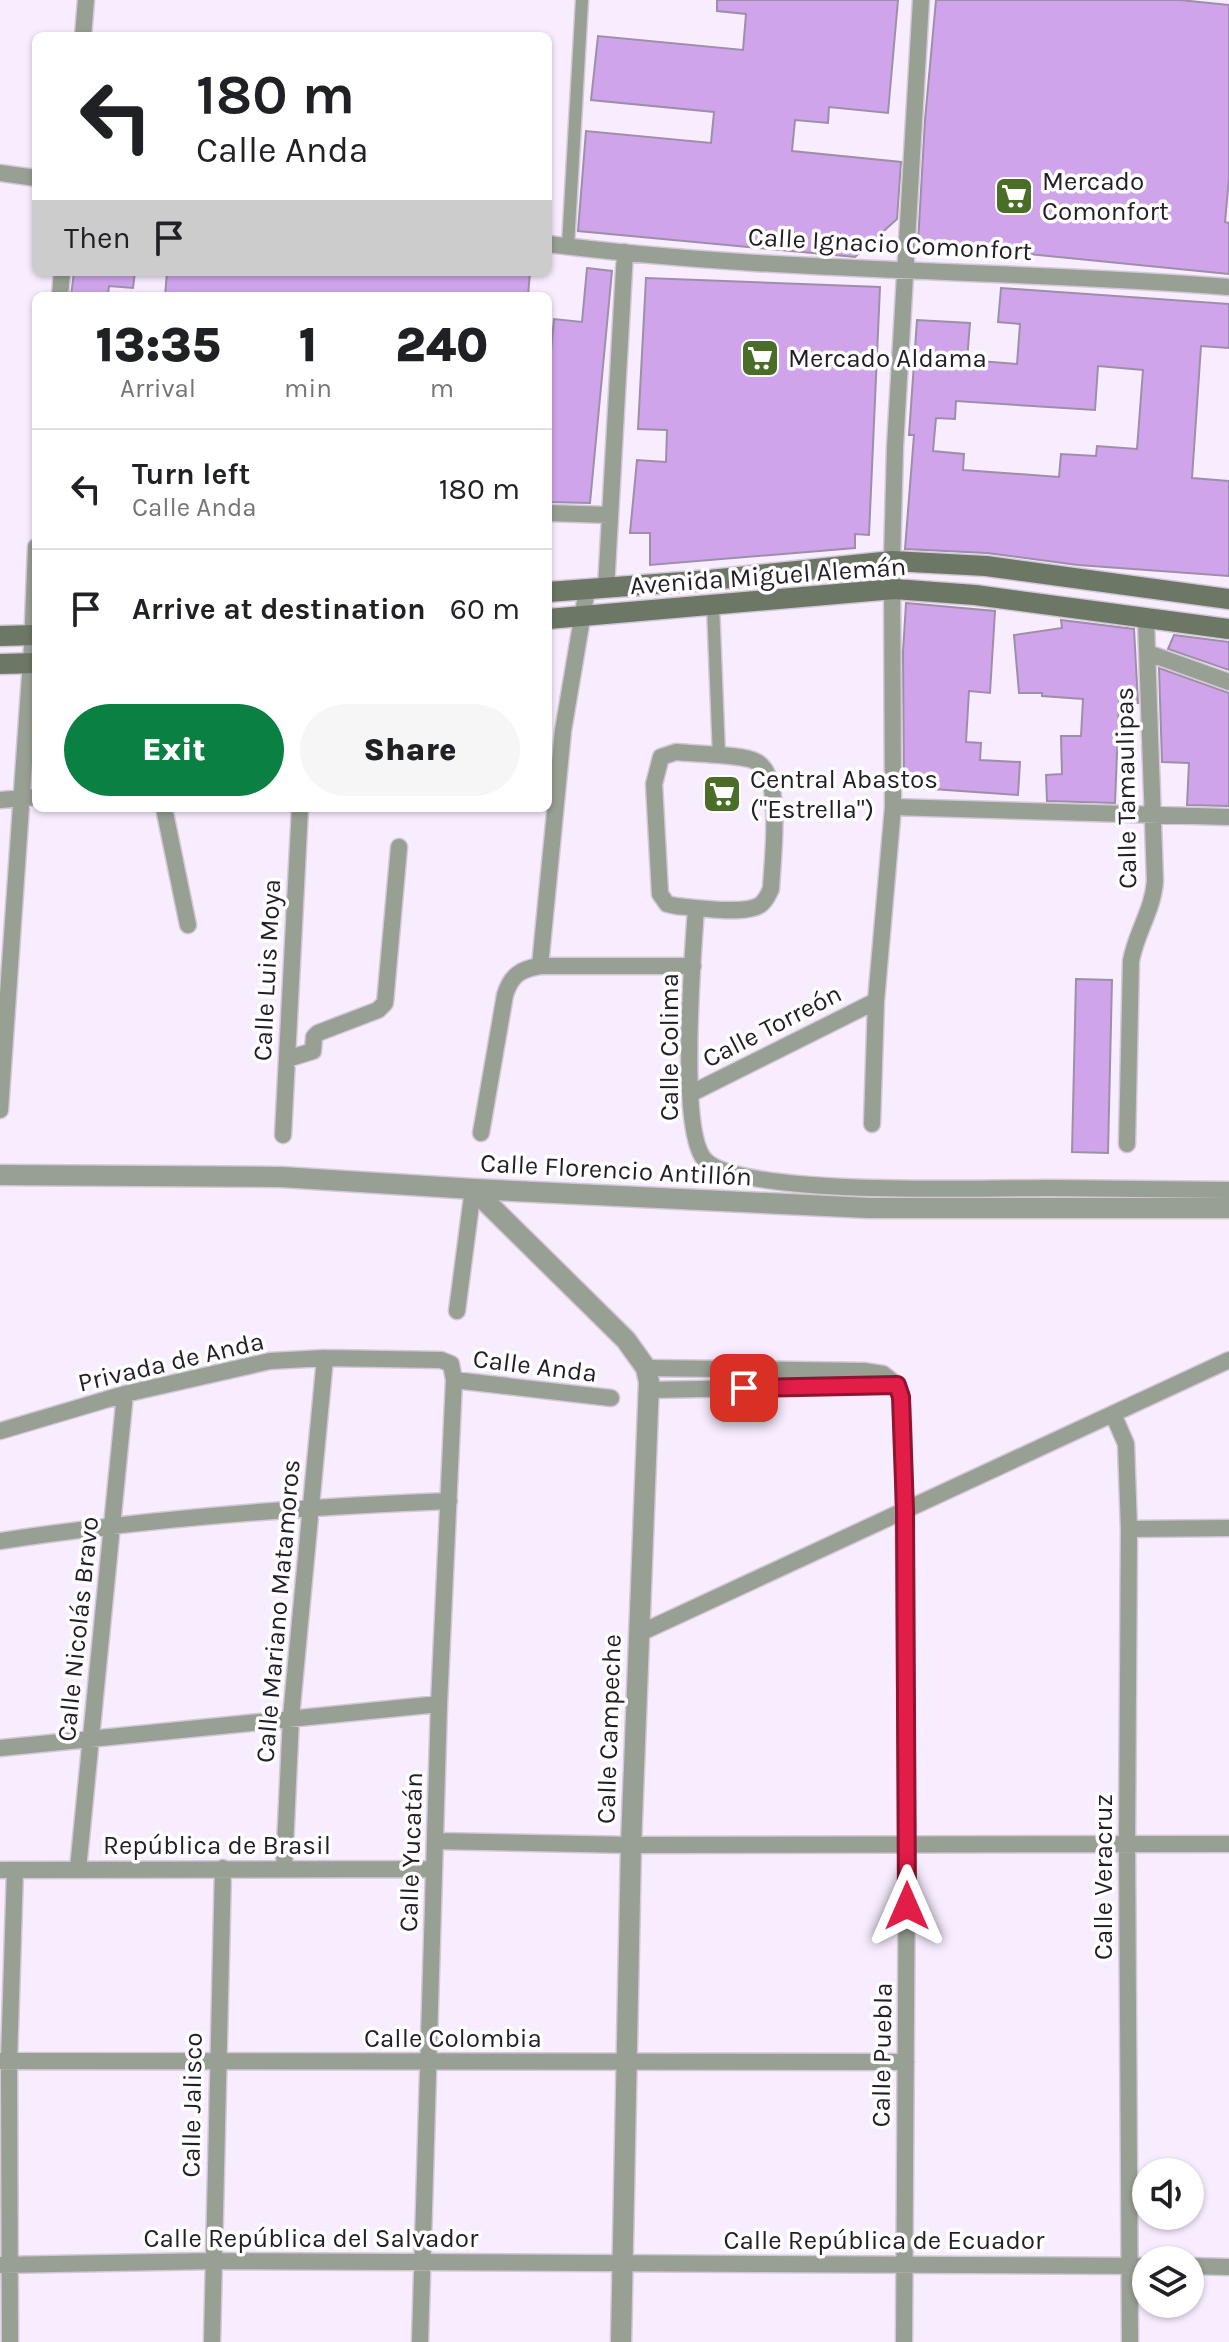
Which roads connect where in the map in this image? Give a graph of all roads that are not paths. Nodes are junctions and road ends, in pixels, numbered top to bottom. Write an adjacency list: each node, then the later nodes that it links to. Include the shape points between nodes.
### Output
1 (86, 0): 4 (street)
2 (582, 0): 8 (street)
3 (921, 0): 10 (street)
4 (83, 32)
5 (0, 173): 6 (street)
6 (32, 177)
7 (552, 244): 8 (street, Calle Ignacio Comonfort)
8 (568, 246): 9 (street, Calle Ignacio Comonfort)
9 (625, 252): 10 (street, Calle Ignacio Comonfort); 13 (street)
10 (904, 270): 11 (street, Calle Ignacio Comonfort); 14 (street)
11 (1229, 287)
12 (552, 513): 13 (street)
13 (610, 515): 15 (street)
14 (892, 561): 15 (main road, Avenida Miguel Alemán); 16 (street); 18 (main road, Avenida Miguel Alemán, via 986,566)
15 (596, 588): 17 (main road, Avenida Miguel Alemán); 20 (street)
16 (894, 589): 19 (main road, Avenida Miguel Alemán); 22 (main road, Avenida Miguel Alemán); 36 (street)
17 (552, 592)
18 (1229, 599)
19 (713, 605): 20 (main road, Avenida Miguel Alemán); 32 (street)
20 (583, 615): 21 (main road, Avenida Miguel Alemán); 31 (street)
21 (552, 619)
22 (1146, 620): 23 (main road, Avenida Miguel Alemán); 26 (street, Calle Tamaulipas)
23 (1229, 629)
24 (32, 635): 25 (main road)
25 (0, 636)
26 (1148, 653): 29 (street); 40 (street, Calle Tamaulipas)
27 (0, 664): 28 (main road)
28 (32, 664)
29 (1229, 682)
30 (32, 698): 34 (street)
31 (556, 732): 33 (street)
32 (719, 756): 43 (street, via 676,752 661,757 654,784 660,894 667,904); 43 (street, via 757,761 769,778 774,798 771,889 758,906)
33 (552, 790)
34 (29, 798): 35 (street); 44 (street)
35 (0, 800)
36 (893, 807): 40 (street); 48 (street)
37 (165, 812): 45 (street)
38 (300, 812): 49 (street, Calle Luis Moya)
39 (551, 812): 46 (street)
40 (1152, 814): 41 (street); 55 (street, Calle Tamaulipas, via 1154,897 1131,961)
41 (1229, 817)
42 (399, 847): 49 (street, via 385,1003 318,1033 310,1054)
43 (696, 908): 47 (street, Calle Colima)
44 (7, 910): 51 (street)
45 (188, 925)
46 (540, 966): 47 (street); 53 (street, via 526,968 509,983)
47 (693, 966): 50 (street, Calle Colima)
48 (876, 1001): 50 (street, Calle Torreón); 52 (street)
49 (287, 1059): 54 (street, Calle Luis Moya)
50 (690, 1094): 58 (street, Calle Colima, via 698,1148 706,1161 720,1170 778,1182 868,1188)
51 (0, 1110)
52 (872, 1124)
53 (481, 1133)
54 (283, 1135)
55 (1127, 1144)
56 (0, 1175): 57 (street, Calle Florencio Antillón, via 281,1177)
57 (473, 1189): 59 (street, Calle Florencio Antillón, via 869,1208); 60 (street); 63 (street, Calle Campeche, via 626,1340)
58 (1229, 1190)
59 (1229, 1208)
60 (457, 1311)
61 (325, 1358): 64 (street, Privada de Anda, via 441,1360); 67 (street, Privada de Anda, via 238,1366); 72 (street, Calle Mariano Matamoros)
62 (1229, 1360): 69 (street)
63 (646, 1368): 65 (street, via 864,1371 883,1374); 66 (street, Calle Campeche)
64 (453, 1372): 68 (street, Calle Anda); 71 (street, Calle Yucatán)
65 (897, 1385): 66 (street); 73 (street, Calle Puebla)
66 (649, 1390): 78 (street, Calle Campeche)
67 (125, 1394): 70 (street, Privada de Anda); 74 (street, Calle Nicolás Bravo)
68 (611, 1398)
69 (1113, 1414): 73 (street); 76 (street, Calle Veracruz, via 1126,1444)
70 (0, 1431)
71 (449, 1501): 72 (street); 79 (street, Calle Yucatán)
72 (311, 1506): 74 (street); 80 (street, Calle Mariano Matamoros)
73 (905, 1510): 78 (street); 84 (street, Calle Puebla)
74 (113, 1524): 77 (street); 81 (street, Calle Nicolás Bravo)
75 (1229, 1528): 76 (street)
76 (1129, 1529): 85 (street, Calle Veracruz)
77 (0, 1541)
78 (638, 1634): 87 (street, Calle Campeche)
79 (439, 1704): 80 (street); 83 (street, Calle Yucatán)
80 (291, 1717): 81 (street); 89 (street, Calle Mariano Matamoros)
81 (90, 1737): 82 (street); 90 (street, Calle Nicolás Bravo)
82 (0, 1748)
83 (435, 1841): 87 (street); 91 (street, Calle Yucatán)
84 (907, 1843): 85 (street); 87 (street); 97 (street, Calle Puebla)
85 (1127, 1843): 86 (street); 98 (street, Calle Veracruz)
86 (1229, 1844)
87 (631, 1845): 94 (street, Calle Campeche)
88 (223, 1868): 89 (street, República de Brasil); 90 (street, República de Brasil); 95 (street, Calle Jalisco)
89 (284, 1868): 91 (street, República de Brasil)
90 (78, 1869): 92 (street, República de Brasil)
91 (434, 1869): 96 (street, Calle Yucatán)
92 (7, 1870): 93 (street)
93 (5, 2061): 95 (street, Calle Colombia); 103 (street)
94 (626, 2061): 96 (street, Calle Colombia); 97 (street, Calle Colombia); 101 (street, Calle Campeche)
95 (217, 2062): 96 (street, Calle Colombia); 99 (street, Calle Jalisco)
96 (429, 2062): 100 (street, Calle Yucatán)
97 (906, 2062): 102 (street, Calle Puebla)
98 (1137, 2246)
99 (213, 2261): 100 (street, Calle República del Salvador); 103 (street, Calle República del Salvador); 109 (street, Calle Jalisco)
100 (423, 2262): 101 (street, Calle República del Salvador); 110 (street, Calle Yucatán)
101 (622, 2263): 102 (street, Calle República de Ecuador); 111 (street, Calle Campeche)
102 (904, 2263): 104 (street, Calle República de Ecuador); 112 (street, Calle Puebla)
103 (5, 2265): 108 (street)
104 (1132, 2266)
105 (1204, 2266): 106 (street)
106 (1229, 2267)
107 (1133, 2318): 113 (street, Calle Veracruz)
108 (10, 2342)
109 (212, 2342)
110 (420, 2342)
111 (621, 2342)
112 (904, 2342)
113 (1130, 2342)

